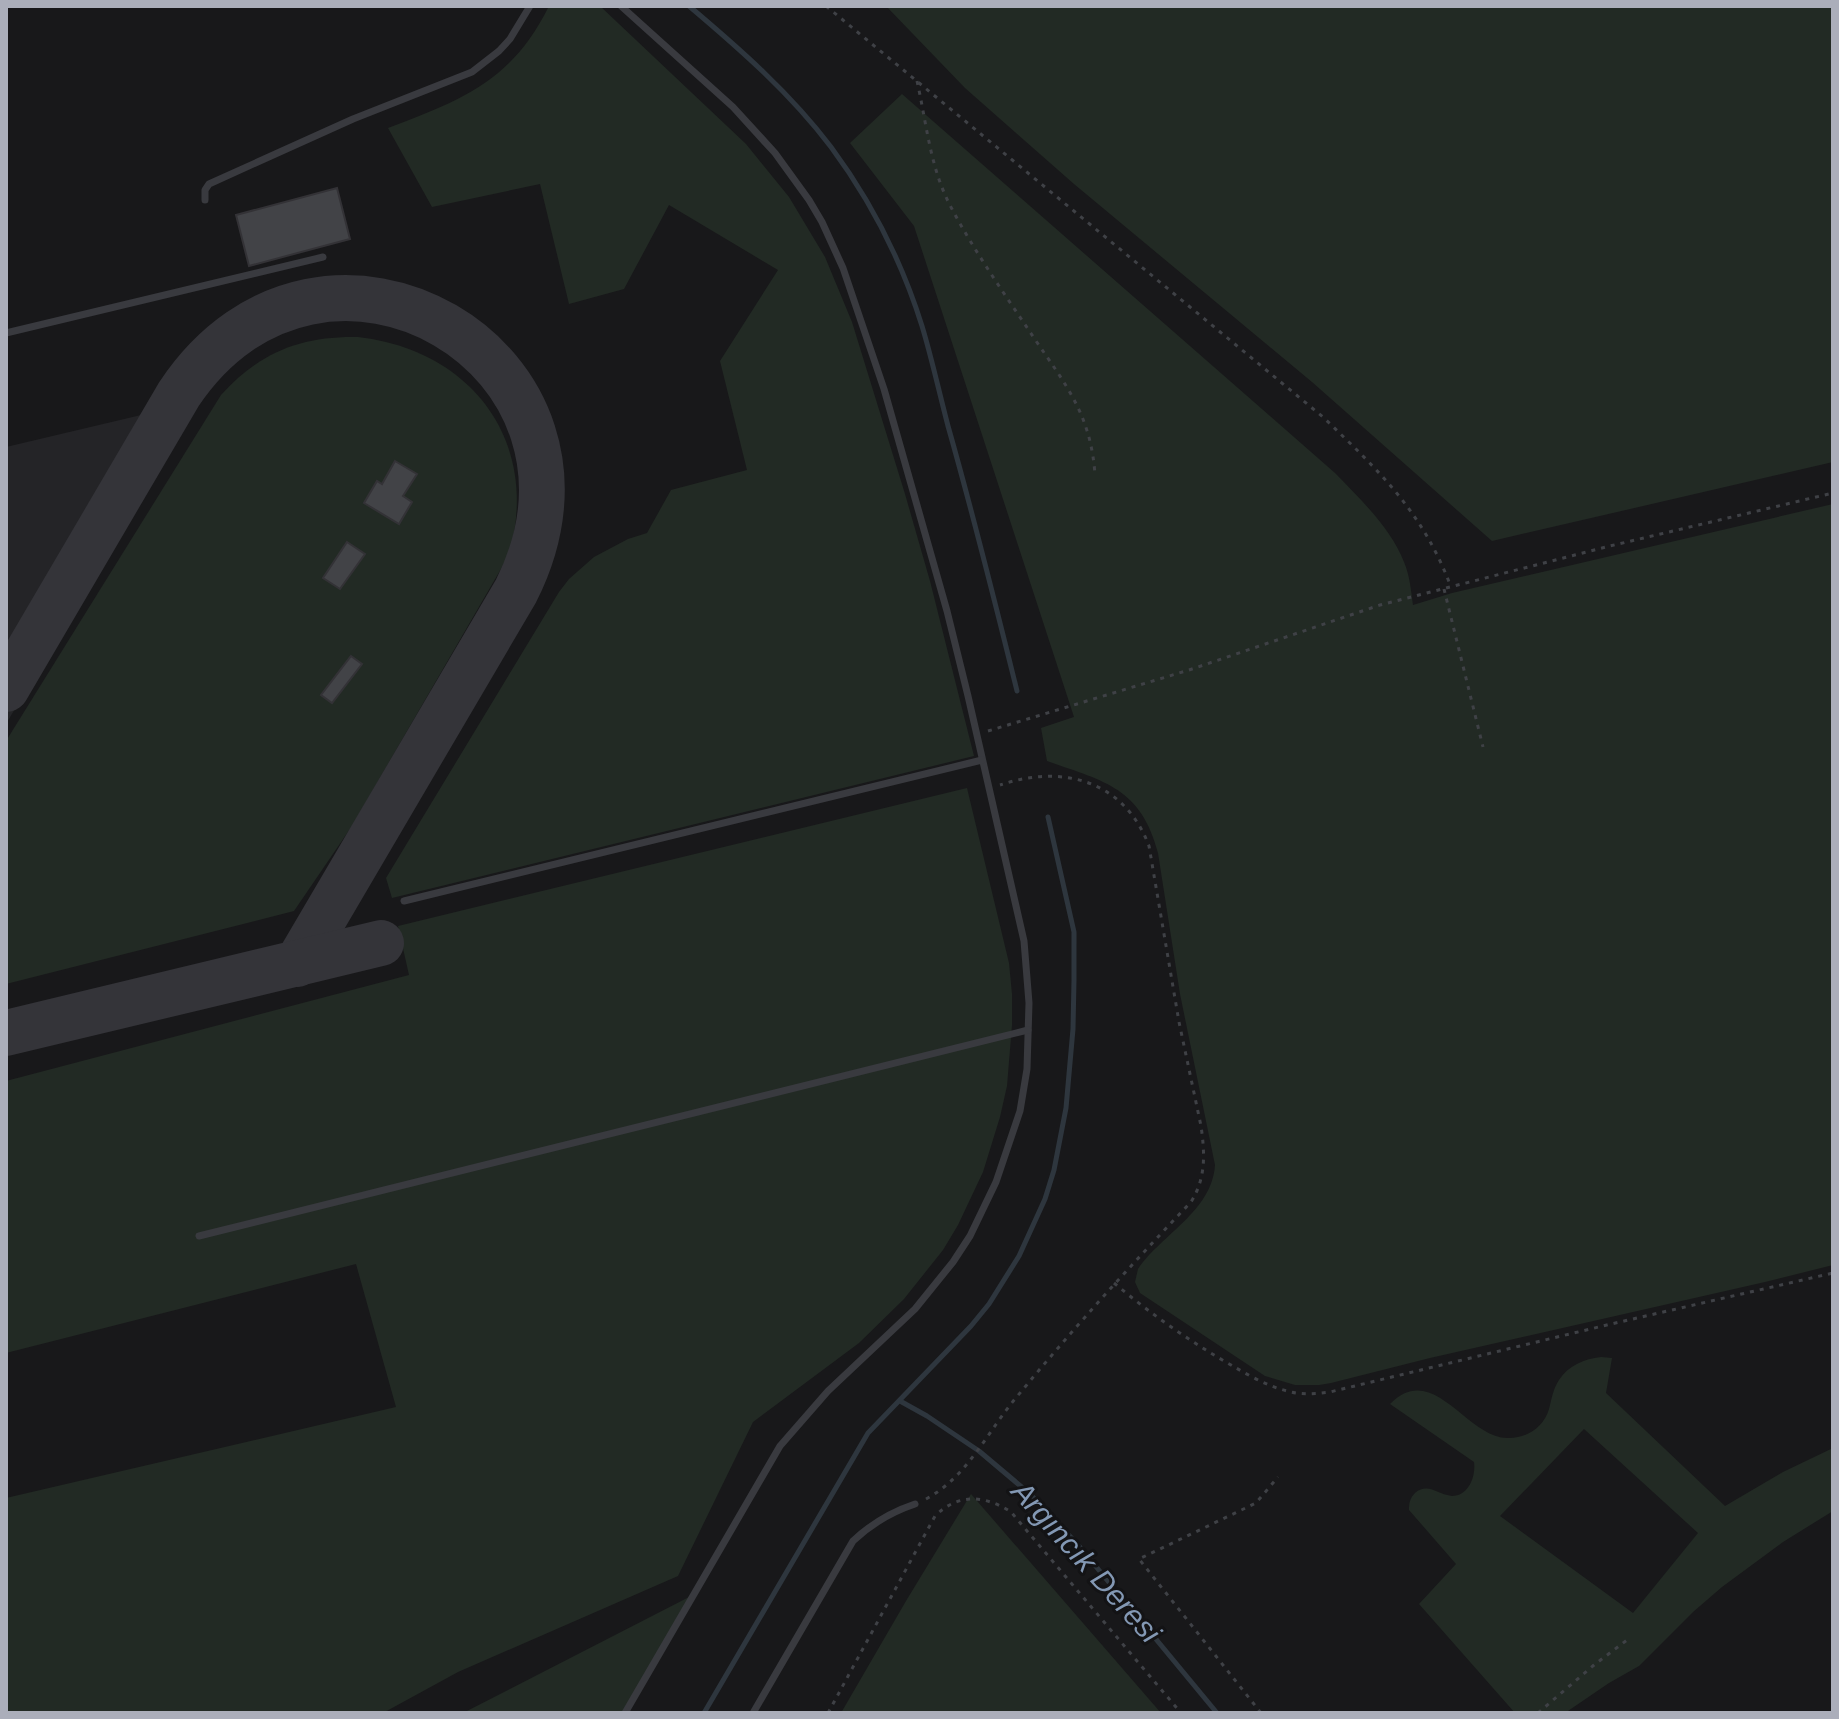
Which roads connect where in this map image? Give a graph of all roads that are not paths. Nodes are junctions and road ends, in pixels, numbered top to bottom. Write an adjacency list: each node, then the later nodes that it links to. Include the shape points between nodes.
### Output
1 (530, 6): 3 (lane, via 510,39 472,72 209,184)
2 (621, 6): 6 (lane, via 755,129 822,222 865,328 901,444)
3 (205, 200)
4 (323, 257): 5 (lane)
5 (6, 333)
6 (982, 760): 7 (lane); 8 (lane, via 1024,941)
7 (404, 901)
8 (1028, 1030): 9 (lane); 11 (lane, via 1015,1129 970,1236 915,1309 828,1391 780,1446)
9 (199, 1236)
10 (915, 1504): 12 (lane, via 877,1520 853,1541)
11 (625, 1713)
12 (753, 1713)

